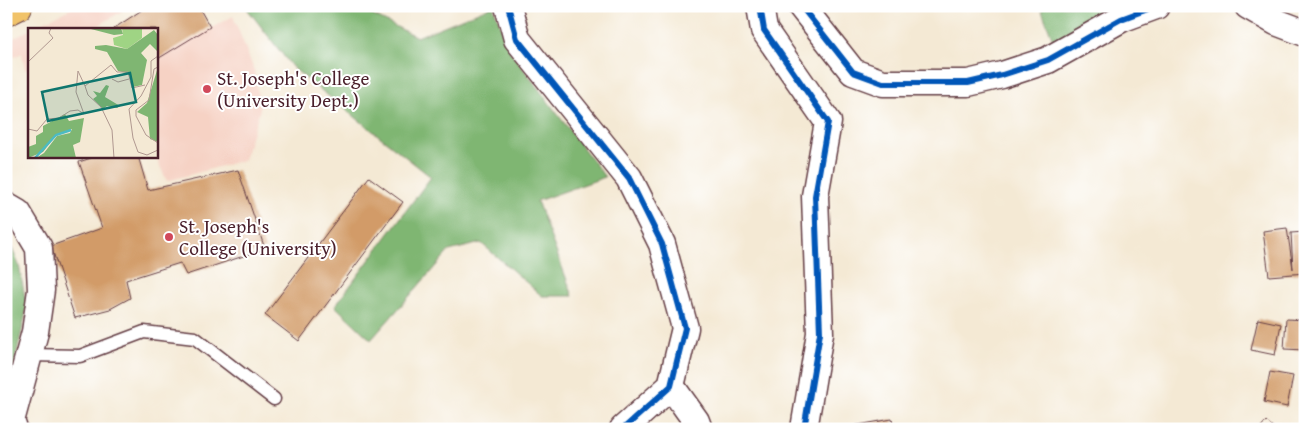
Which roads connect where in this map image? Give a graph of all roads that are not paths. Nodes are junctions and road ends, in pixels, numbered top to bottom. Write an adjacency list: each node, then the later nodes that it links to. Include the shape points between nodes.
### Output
1 (18, 6): 7 (highway)
2 (508, 6): 11 (street, via 517,39 628,178 662,244 684,328)
3 (760, 6): 16 (street, via 764,30 828,122 815,196 820,334)
4 (801, 6): 5 (street, via 853,72 883,83 968,83 1002,75 1048,60 1121,19)
5 (1156, 6)
6 (1248, 6): 8 (street)
7 (6, 12)
8 (1305, 34)
9 (6, 206): 10 (street, via 18,213 39,248 41,290)
10 (29, 355): 12 (lane, via 80,356 144,332 195,338); 13 (street, via 11,421)
11 (671, 386): 14 (street); 15 (street)
12 (274, 399)
13 (14, 429)
14 (623, 429)
15 (699, 429)
16 (804, 429)

